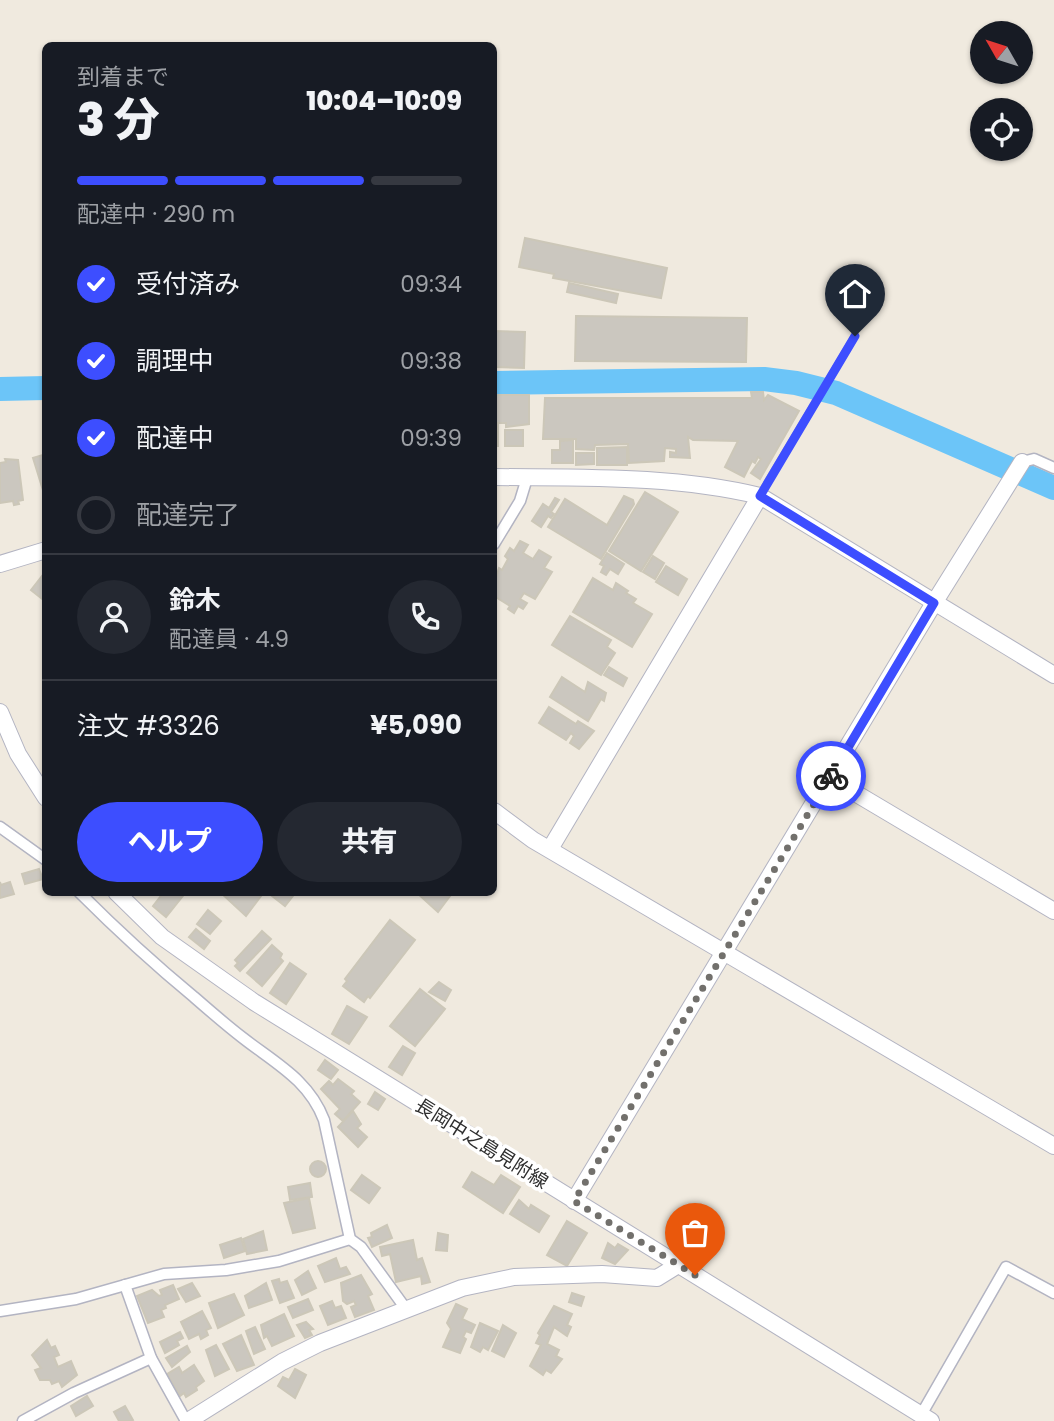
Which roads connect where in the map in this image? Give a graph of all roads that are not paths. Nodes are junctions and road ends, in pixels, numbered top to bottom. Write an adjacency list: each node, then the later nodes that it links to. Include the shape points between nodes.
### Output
1 (855, 336): 6 (lane)
2 (1022, 462): 3 (street, via 1034,459); 10 (street)
3 (1054, 468)
4 (497, 477): 5 (street)
5 (527, 478): 6 (street, via 645,479); 7 (street, via 520,501)
6 (760, 496): 10 (street); 17 (street)
7 (497, 539)
8 (42, 551): 9 (street)
9 (0, 564)
10 (934, 603): 11 (street); 13 (street)
11 (1054, 675)
12 (0, 712): 14 (street, via 18,754)
13 (830, 778): 21 (street); 22 (street)
14 (42, 792)
15 (497, 813): 17 (street)
16 (0, 827): 18 (street)
17 (550, 849): 22 (street)
18 (42, 857)
19 (83, 896): 25 (street, via 176,982 308,1089 324,1120)
20 (120, 896): 24 (street, 長岡中之島見附線, via 162,937 205,969)
21 (1054, 911)
22 (724, 953): 23 (street); 24 (street)
23 (1054, 1146)
24 (574, 1201): 26 (street, 長岡中之島見附線)
25 (350, 1240): 27 (street, via 279,1261 164,1274); 29 (street, via 361,1247)
26 (678, 1265): 29 (street, via 657,1278 602,1274 514,1277 462,1288); 32 (street, 長岡中之島見附線)
27 (125, 1284): 30 (street, via 76,1299); 31 (street)
28 (1054, 1293): 32 (street, via 1006,1268)
29 (407, 1309): 34 (street, via 282,1362)
30 (0, 1311)
31 (151, 1358): 33 (street); 34 (street)
32 (926, 1418)
33 (23, 1421)
34 (187, 1421)

